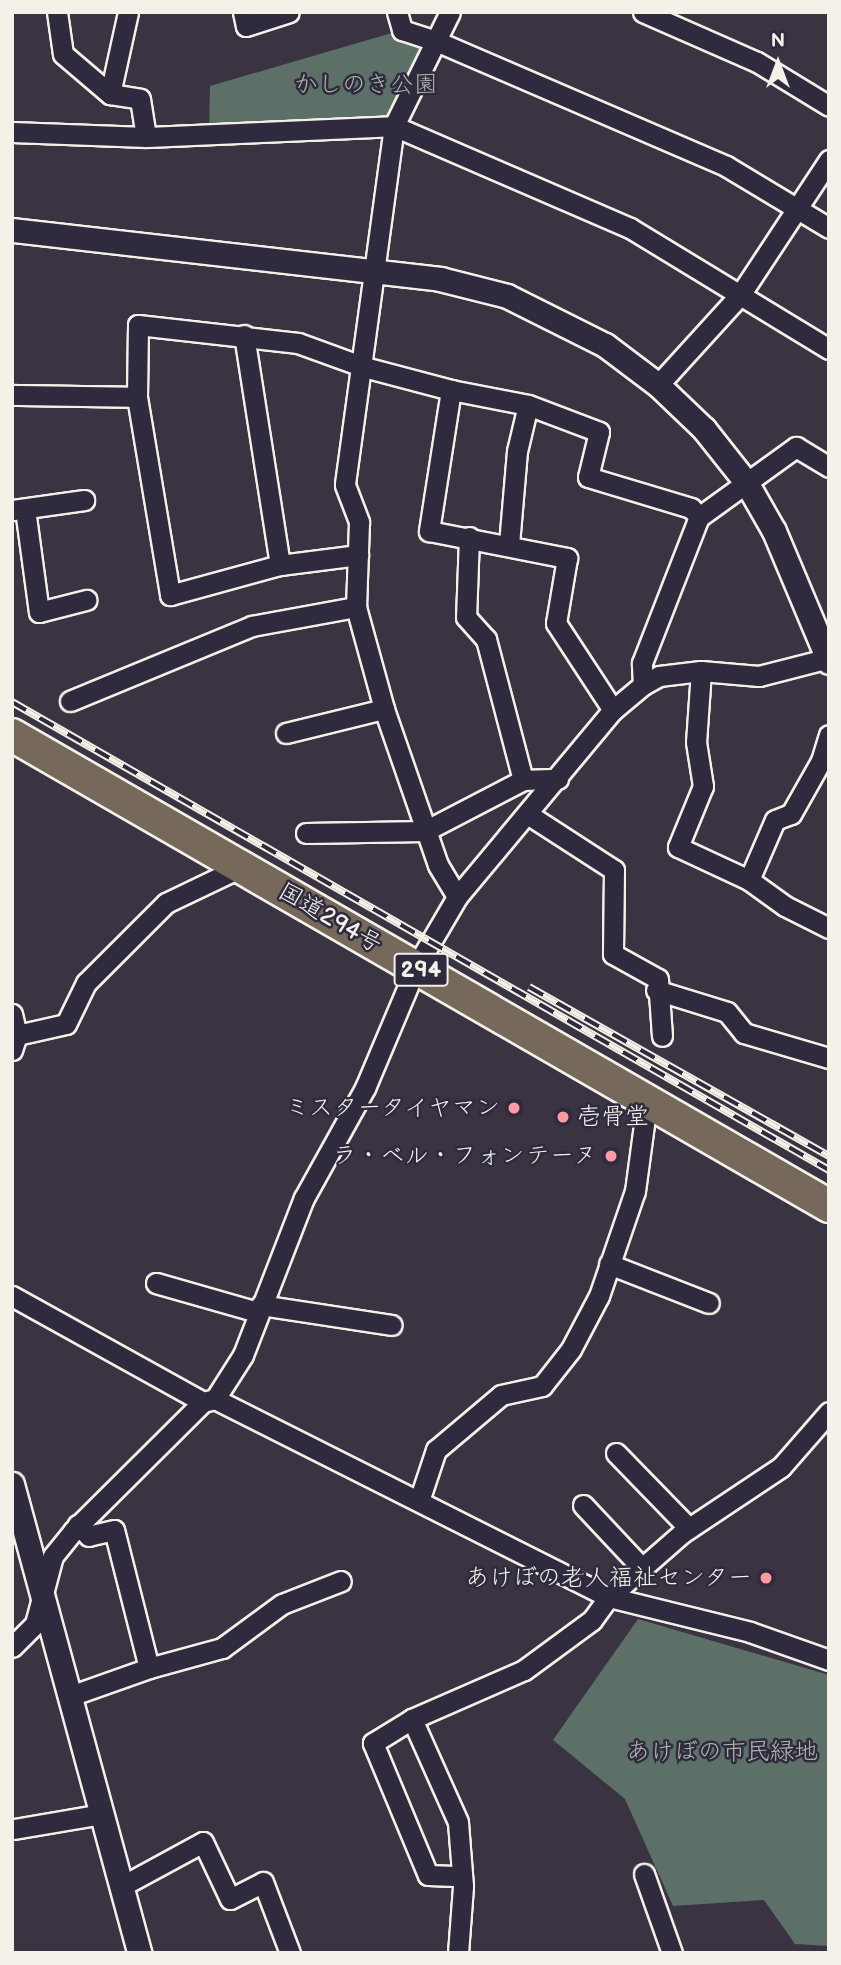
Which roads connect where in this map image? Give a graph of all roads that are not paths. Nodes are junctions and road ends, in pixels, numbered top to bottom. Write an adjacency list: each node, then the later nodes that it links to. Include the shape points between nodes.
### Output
1 (57, 12): 9 (street, via 64,54)
2 (128, 12): 9 (street)
3 (243, 12): 4 (street, via 246,26)
4 (289, 12)
5 (397, 12): 8 (street, via 402,30)
6 (450, 12): 8 (street)
7 (643, 12): 10 (street, via 757,62)
8 (436, 41): 11 (street); 15 (street, via 726,166)
9 (110, 94): 13 (street, via 140,99)
10 (829, 106)
11 (394, 126): 13 (street); 18 (street); 19 (street, via 630,228)
12 (12, 132): 13 (street)
13 (146, 137)
14 (829, 160): 15 (street)
15 (798, 210): 16 (street); 19 (street)
16 (829, 228)
17 (12, 230): 18 (street)
18 (372, 270): 22 (street); 23 (street, via 440,279 507,296 605,345)
19 (740, 295): 21 (street); 23 (street)
20 (244, 335): 22 (street, via 298,343); 26 (street, via 138,325); 36 (street)
21 (829, 349)
22 (364, 367): 24 (street); 35 (street, via 345,485 359,522)
23 (658, 385): 29 (street, via 704,429)
24 (451, 390): 27 (street); 33 (street, via 429,531)
25 (12, 395): 26 (street)
26 (137, 397): 36 (street, via 170,595)
27 (528, 405): 32 (street, via 599,432 588,477 691,508); 34 (street, via 517,450)
28 (829, 467): 29 (street, via 796,447)
29 (746, 482): 32 (street); 39 (street, via 774,531)
30 (84, 500): 31 (street)
31 (19, 510): 37 (street, via 39,612)
32 (699, 517): 41 (street, via 642,663)
33 (469, 537): 34 (street); 49 (street, via 467,617 486,639)
34 (509, 544): 44 (street, via 567,558 556,623)
35 (358, 555): 36 (street); 38 (street)
36 (280, 565)
37 (86, 600)
38 (356, 607): 42 (street, via 251,626); 43 (street)
39 (828, 660): 40 (street, via 744,677)
40 (701, 671): 41 (street, via 659,676); 54 (street, via 696,742 703,786 678,847)
41 (643, 685): 44 (street)
42 (70, 701)
43 (384, 709): 45 (street); 51 (street)
44 (613, 710): 48 (street)
45 (286, 733)
46 (12, 735): 53 (highway, 国道294号 / 294)
47 (829, 735): 54 (street, via 821,761 791,814 775,820)
48 (558, 779): 49 (street); 50 (street)
49 (523, 780): 51 (street)
50 (529, 815): 55 (street); 58 (street, via 614,870 613,954 658,979)
51 (425, 831): 52 (street); 55 (street)
52 (306, 833)
53 (241, 867): 57 (highway, 国道294号 / 294); 61 (street, via 166,903 127,937 86,983 66,1024)
54 (749, 880): 56 (street, via 785,906)
55 (457, 897): 57 (street)
56 (829, 928)
57 (416, 967): 63 (highway, 国道294号 / 294); 69 (street, via 365,1088 304,1198)
58 (656, 990): 60 (street); 62 (street, via 727,1012 744,1033)
59 (12, 1014): 61 (street)
60 (662, 1036)
61 (15, 1042)
62 (829, 1058)
63 (648, 1102): 64 (highway, 国道294号 / 294); 65 (street, via 635,1191)
64 (829, 1206)
65 (609, 1264): 68 (street); 75 (street, via 593,1306 557,1368 542,1386 501,1395 453,1433 436,1450)
66 (156, 1283): 69 (street)
67 (12, 1296): 71 (street)
68 (709, 1303)
69 (259, 1308): 70 (street); 71 (street, via 243,1355)
70 (391, 1325)
71 (209, 1400): 75 (street); 77 (street)
72 (829, 1412): 78 (street, via 781,1467)
73 (617, 1453): 78 (street)
74 (12, 1484): 81 (street)
75 (420, 1498): 82 (street)
76 (583, 1505): 79 (street)
77 (78, 1525): 81 (street, via 53,1556); 85 (street, via 89,1536 114,1530)
78 (689, 1528): 79 (street)
79 (640, 1566): 82 (street)
80 (341, 1581): 85 (street, via 282,1604 222,1648)
81 (40, 1595): 83 (street, via 35,1624); 86 (street)
82 (609, 1597): 84 (street, via 750,1632); 87 (street, via 592,1620 524,1670)
83 (12, 1647)
84 (829, 1660)
85 (149, 1668): 86 (street)
86 (70, 1696): 88 (street)
87 (412, 1719): 91 (street, via 458,1822); 91 (street, via 373,1743 428,1875)
88 (103, 1814): 89 (street); 92 (street)
89 (14, 1829)
90 (644, 1874): 96 (street)
91 (462, 1876): 95 (street)
92 (122, 1885): 93 (street); 94 (street, via 203,1842 230,1899 263,1882)
93 (139, 1953)
94 (290, 1953)
95 (458, 1953)
96 (672, 1953)

